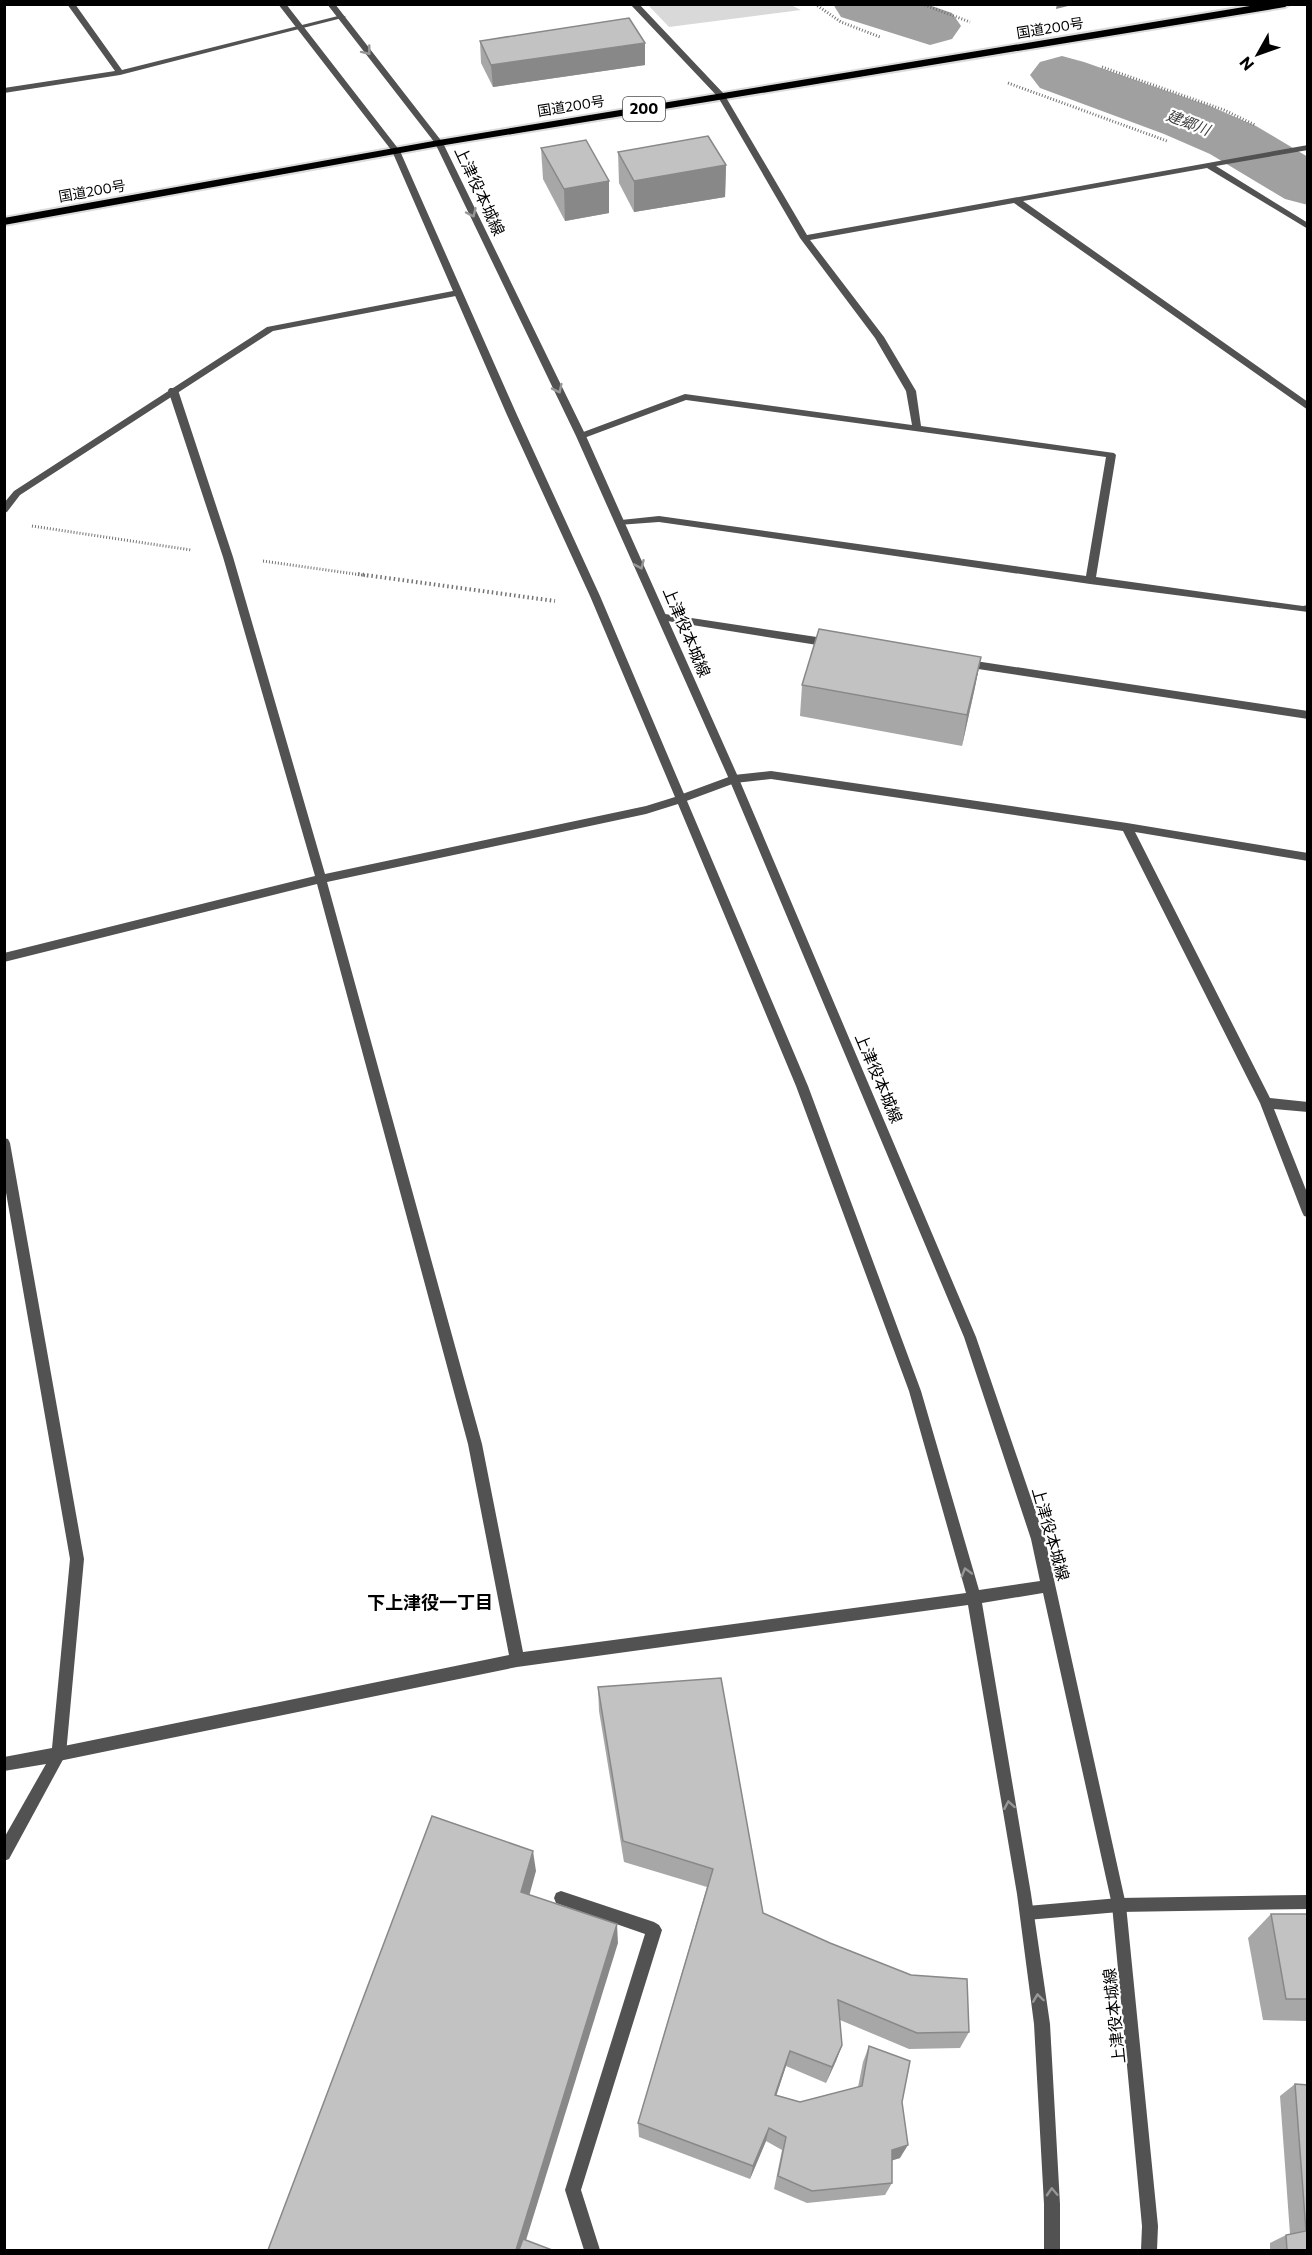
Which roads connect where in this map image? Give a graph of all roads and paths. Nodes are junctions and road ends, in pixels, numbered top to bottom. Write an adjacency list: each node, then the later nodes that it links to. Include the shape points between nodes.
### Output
1 (70, 4): 13 (street)
2 (282, 4): 10 (street)
3 (331, 4): 8 (street, 上津役本城線)
4 (634, 4): 16 (street)
5 (815, 4): 11 (path, via 841,22)
6 (922, 4): 9 (path)
7 (1285, 4): 16 (highway, 国道200号 / 200)
8 (342, 18): 10 (street); 17 (street, 上津役本城線, one-way to 17)
9 (974, 23)
10 (302, 29): 13 (street); 20 (street)
11 (888, 40)
12 (1096, 66): 19 (path, via 1224,110)
13 (120, 73): 15 (street)
14 (1000, 80): 21 (path, via 1192,150)
15 (4, 91)
16 (721, 96): 17 (highway, 国道200号 / 200); 25 (street)
17 (440, 143): 20 (highway, 国道200号 / 200); 30 (street, 上津役本城線, one-way to 30)
18 (1308, 147): 19 (street)
19 (1296, 149): 21 (street)
20 (396, 151): 23 (highway, 国道200号 / 200); 26 (street)
21 (1209, 165): 22 (street); 24 (street)
22 (1014, 199): 25 (street); 28 (street)
23 (4, 222)
24 (1308, 227)
25 (804, 238): 29 (street, via 879,337 911,391)
26 (458, 293): 27 (street, via 270,329); 42 (street)
27 (173, 390): 31 (street, via 17,493); 45 (street, via 228,556)
28 (1308, 407)
29 (917, 428): 30 (street, via 685,397); 33 (street, via 1111,455)
30 (581, 436): 32 (street, 上津役本城線)
31 (4, 510)
32 (621, 523): 33 (street, via 659,519); 37 (street, 上津役本城線, one-way to 37)
33 (1090, 582): 36 (street)
34 (455, 587): 35 (path)
35 (555, 601)
36 (1308, 608)
37 (665, 618): 38 (street); 41 (street, 上津役本城線)
38 (846, 646)
39 (952, 662): 40 (street)
40 (1308, 715)
41 (734, 779): 42 (street); 43 (street, via 771,775); 51 (street, 上津役本城線, via 970,1337 1038,1539)
42 (681, 799): 45 (street, via 646,810); 52 (street, one-way to 42, via 915,1390 802,1086)
43 (1127, 827): 44 (street); 47 (street)
44 (1308, 857)
45 (321, 879): 46 (street); 53 (street, via 475,1444)
46 (4, 958)
47 (1266, 1103): 48 (street); 50 (street)
48 (1308, 1107)
49 (4, 1143): 54 (street, via 77,1559)
50 (1308, 1212)
51 (1049, 1586): 52 (street); 59 (street, 上津役本城線)
52 (974, 1598): 53 (street); 60 (street, one-way to 52)
53 (517, 1660): 54 (street)
54 (59, 1754): 55 (street); 56 (street)
55 (4, 1764)
56 (4, 1854)
57 (561, 1898): 61 (street, via 654,1930 573,2190)
58 (1308, 1902): 59 (street)
59 (1119, 1905): 60 (street); 63 (street, 上津役本城線, via 1142,2132)
60 (1027, 1913): 62 (street, one-way to 60, via 1042,2024)
61 (592, 2250)
62 (1052, 2250)
63 (1149, 2250)

